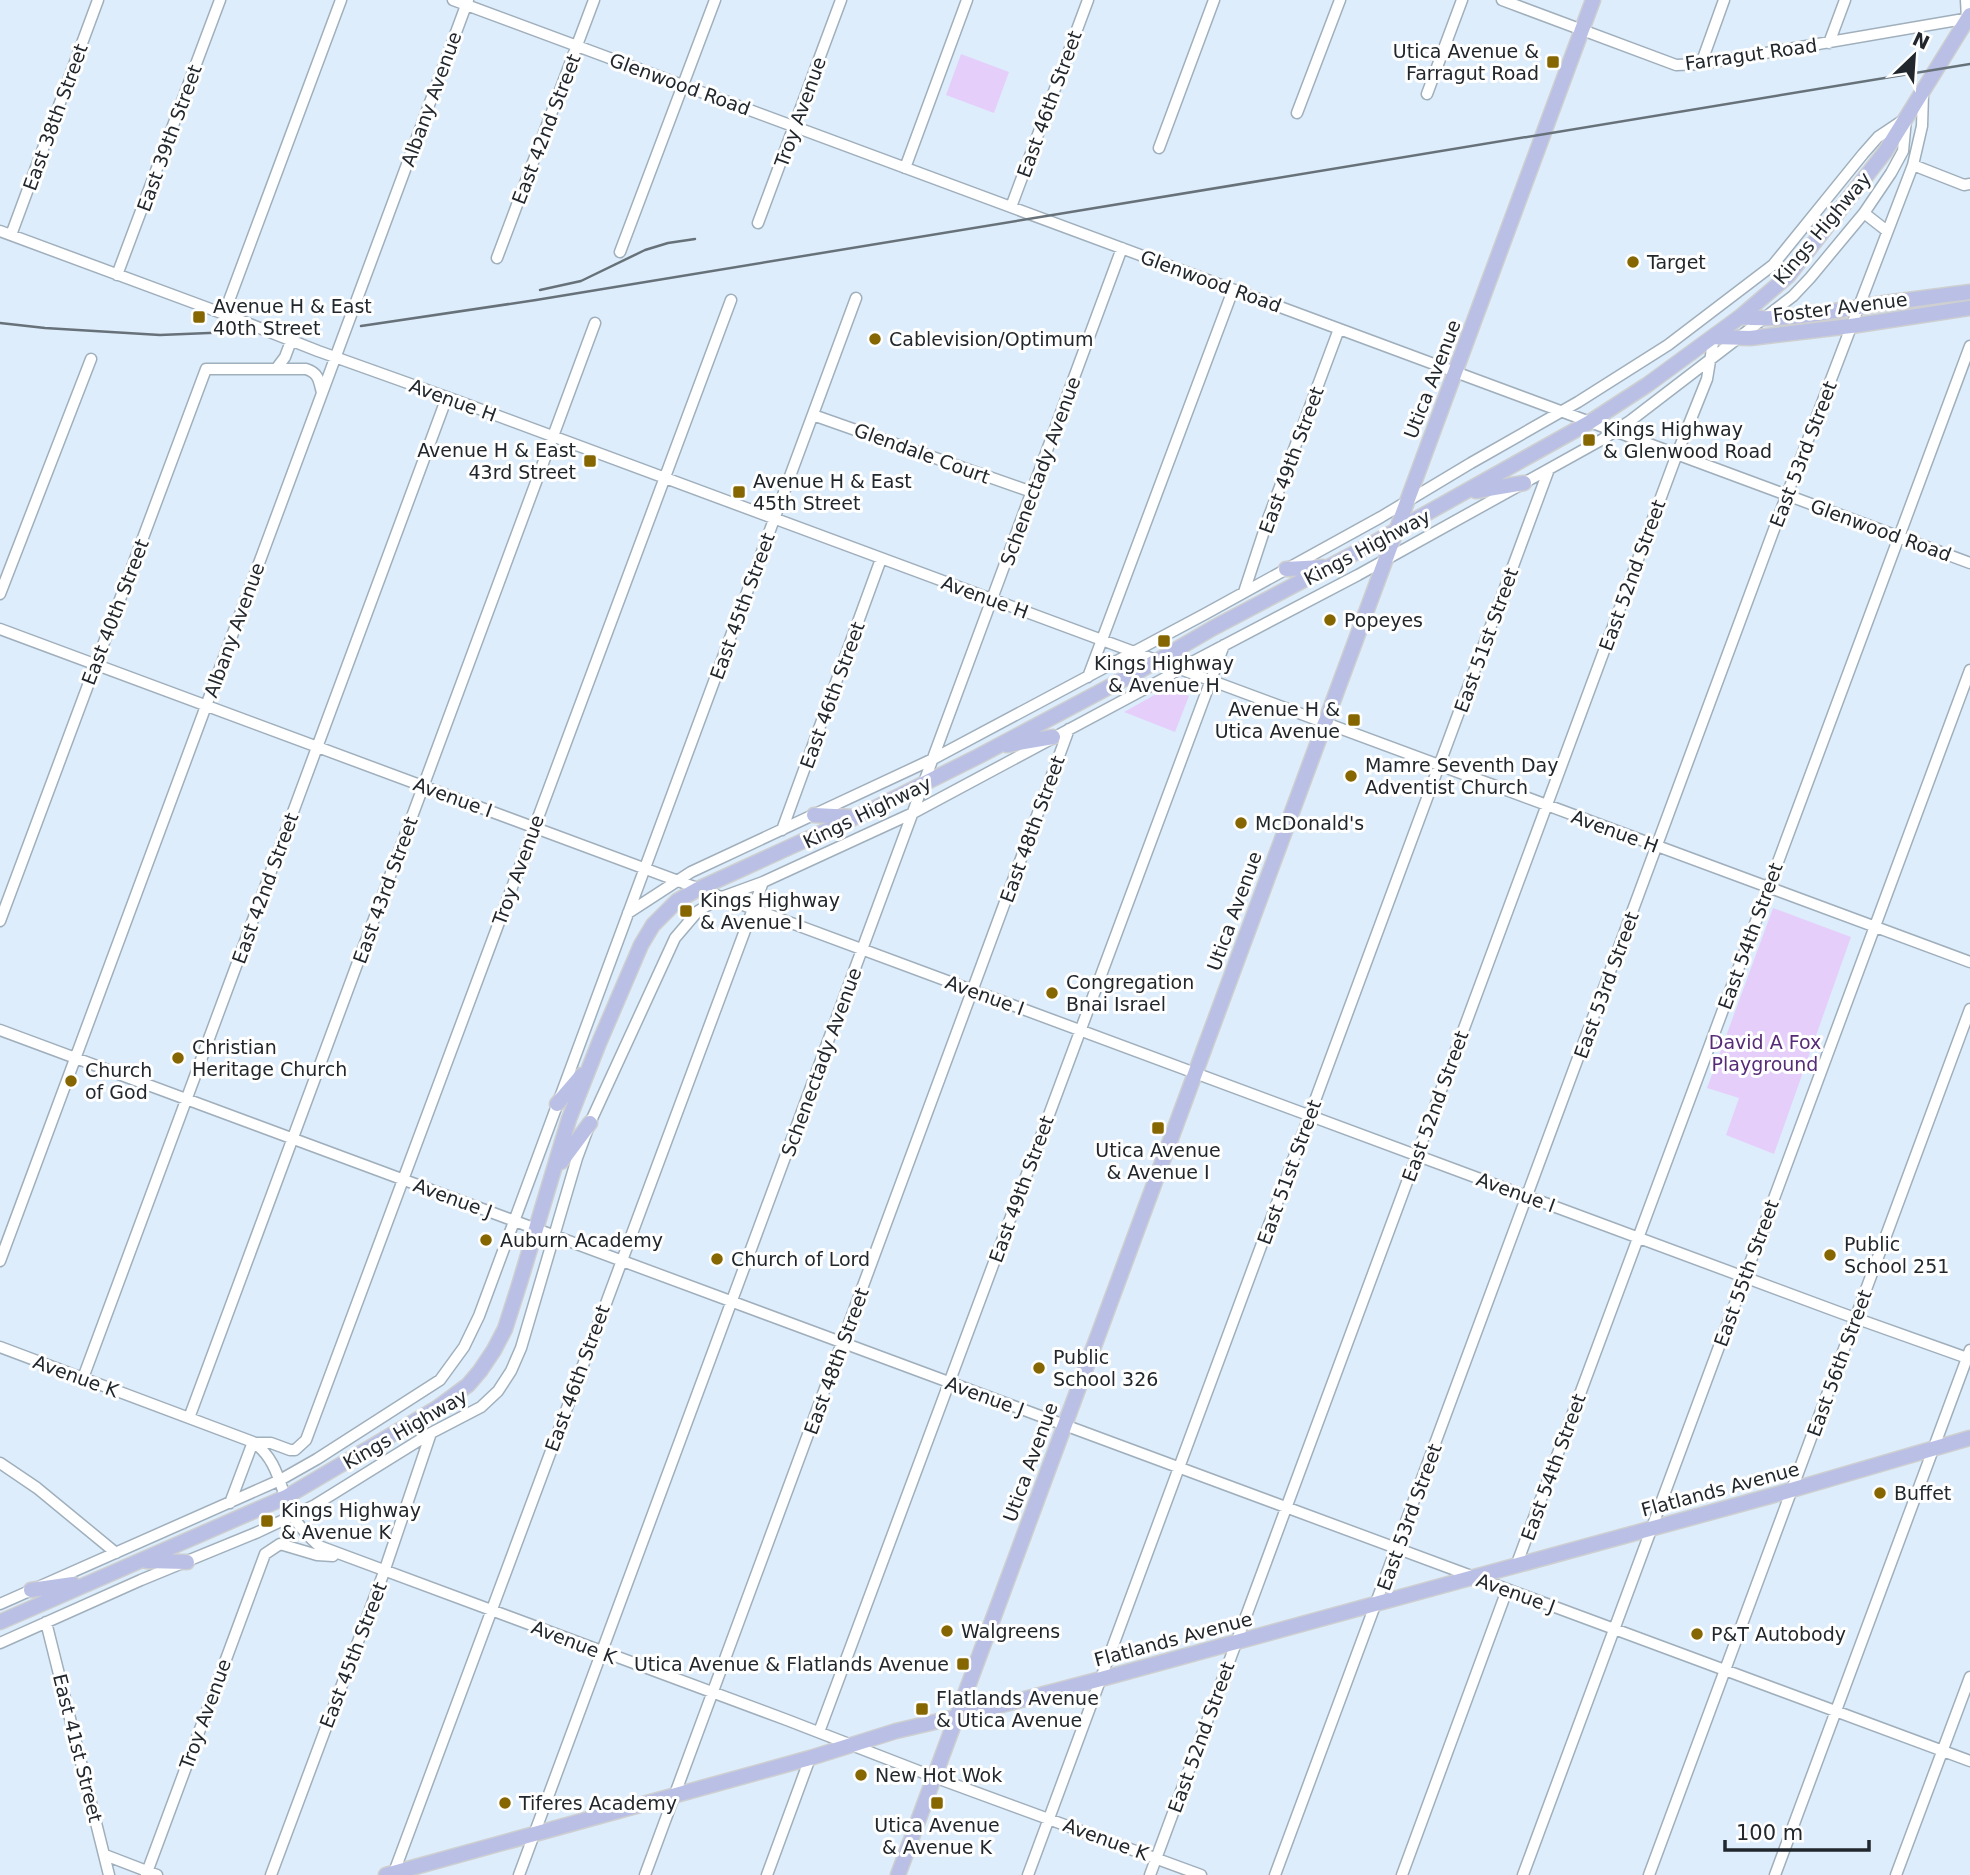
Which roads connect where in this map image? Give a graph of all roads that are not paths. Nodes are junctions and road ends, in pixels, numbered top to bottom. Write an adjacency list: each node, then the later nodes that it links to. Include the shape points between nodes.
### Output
1 (98, 0): 38 (street, East 38th Street)
2 (220, 0): 42 (street, East 39th Street)
3 (341, 0): 49 (street)
4 (453, 0): 18 (street, Glenwood Road)
5 (594, 0): 22 (street, East 42nd Street)
6 (715, 0): 24 (street)
7 (841, 0): 29 (street, Troy Avenue)
8 (967, 0): 32 (street)
9 (1088, 0): 34 (street, East 46th Street)
10 (1214, 0): 30 (street)
11 (1340, 0): 27 (street)
12 (1462, 0): 26 (street)
13 (1502, 0): 20 (street, Farragut Road)
14 (1593, 0): 20 (main road, Utica Avenue)
15 (1724, 0): 23 (street)
16 (1845, 0): 21 (street)
17 (1966, 0): 19 (street)
18 (467, 3): 22 (street, Glenwood Road); 59 (street, Albany Avenue)
19 (1969, 18): 21 (street, Farragut Road); 25 (main road, Kings Highway)
20 (1582, 30): 23 (street, Farragut Road, via 1676,65); 63 (main road, Utica Avenue)
21 (1829, 43): 23 (street, Farragut Road)
22 (577, 46): 24 (street, Glenwood Road); 41 (street, East 42nd Street)
23 (1701, 64)
24 (684, 86): 29 (street, Glenwood Road); 40 (street)
25 (1923, 93): 28 (main road, Kings Highway); 31 (street, East 53rd Street, via 1922,126)
26 (1427, 94)
27 (1297, 113)
28 (1906, 119): 35 (street, Kings Highway, via 1903,151); 50 (main road, Kings Highway, via 1788,276); 66 (street, Kings Highway, via 1863,154 1773,265 1668,345)
29 (794, 127): 32 (street, Glenwood Road); 36 (street, Troy Avenue)
30 (1159, 148)
31 (1913, 165): 33 (street); 37 (street, East 53rd Street)
32 (905, 168): 34 (street, Glenwood Road)
33 (1970, 184)
34 (1011, 207): 39 (street, Glenwood Road)
35 (1864, 213): 37 (street); 51 (street, Kings Highway, via 1793,296)
36 (758, 223)
37 (1888, 231): 47 (street, East 53rd Street)
38 (6, 232): 42 (street, Avenue H)
39 (1122, 248): 43 (street, Glenwood Road); 75 (street, Schenectady Avenue)
40 (620, 252)
41 (497, 258)
42 (117, 275): 49 (street, Avenue H)
43 (1233, 290): 54 (street, Glenwood Road); 91 (street)
44 (1970, 292): 47 (main road, Foster Avenue)
45 (856, 298): 67 (street, East 45th Street)
46 (730, 300): 73 (street, Troy Avenue)
47 (1858, 307): 51 (main road, Foster Avenue); 53 (street, East 53rd Street)
48 (1970, 308): 53 (main road, Foster Avenue)
49 (224, 314): 57 (street, Avenue H)
50 (1740, 317): 51 (main road, Foster Avenue); 55 (main road, Kings Highway)
51 (1763, 319): 56 (street, Kings Highway)
52 (595, 323): 70 (street, East 43rd Street)
53 (1851, 326): 56 (main road, Foster Avenue); 77 (street, East 53rd Street)
54 (1339, 329): 63 (street, Glenwood Road); 87 (street, East 49th Street)
55 (1714, 337): 56 (main road, Foster Avenue); 61 (street, East 52nd Street); 68 (main road, Kings Highway)
56 (1740, 338): 61 (street, Kings Highway)
57 (291, 341): 59 (street, Avenue H); 62 (street)
58 (1970, 346): 81 (street, East 54th Street)
59 (335, 357): 64 (street, Albany Avenue); 65 (street, Avenue H)
60 (91, 359): 88 (street)
61 (1712, 359): 69 (street, Kings Highway); 71 (street, East 52nd Street)
62 (276, 369): 64 (street, East 40th Street, via 313,371); 95 (street, East 40th Street, via 206,369)
63 (1455, 372): 66 (street, Glenwood Road); 78 (main road, Utica Avenue)
64 (322, 394): 100 (street, Albany Avenue)
65 (446, 397): 70 (street, Avenue H); 104 (street, East 42nd Street)
66 (1562, 412): 68 (street, Glenwood Road); 78 (street, Kings Highway)
67 (813, 415): 75 (street, Glendale Court); 79 (street, East 45th Street)
68 (1590, 422): 69 (street, Glenwood Road); 76 (main road, Kings Highway)
69 (1616, 432): 71 (street, Glenwood Road); 72 (street, Kings Highway)
70 (553, 437): 73 (street, Avenue H); 109 (street, East 43rd Street)
71 (1676, 454): 77 (street, Glenwood Road); 110 (street, East 52nd Street)
72 (1549, 469): 74 (street, Kings Highway); 107 (street, East 51st Street)
73 (664, 477): 79 (street, Avenue H); 114 (street, Troy Avenue)
74 (1524, 483): 76 (main road); 83 (street, Kings Highway)
75 (1032, 492): 89 (street, Schenectady Avenue)
76 (1464, 492): 80 (main road, Kings Highway)
77 (1787, 495): 81 (street, Glenwood Road); 116 (street, East 53rd Street)
78 (1406, 502): 80 (main road, Utica Avenue); 86 (street, Kings Highway)
79 (775, 519): 82 (street, Avenue H); 117 (street, East 45th Street)
80 (1396, 530): 83 (main road, Utica Avenue); 85 (main road, Kings Highway)
81 (1898, 536): 84 (street, Glenwood Road); 120 (street, East 54th Street)
82 (881, 559): 89 (street, Avenue H); 115 (street, East 46th Street)
83 (1385, 560): 92 (street, Kings Highway); 101 (main road, Utica Avenue)
84 (1970, 563)
85 (1328, 566): 86 (main road); 94 (main road, Kings Highway)
86 (1286, 569): 87 (street, Kings Highway)
87 (1244, 592): 93 (street, Kings Highway)
88 (0, 594)
89 (992, 600): 91 (street, Avenue H); 106 (street, Schenectady Avenue)
90 (0, 629): 95 (street, Avenue I)
91 (1102, 640): 93 (street, Avenue H); 98 (street)
92 (1224, 645): 96 (street, Kings Highway); 99 (street, East 49th Street)
93 (1133, 652): 94 (street, Avenue H); 98 (street, Kings Highway)
94 (1156, 661): 96 (street, Avenue H); 105 (main road, Kings Highway)
95 (95, 665): 100 (street, Avenue I); 125 (street, East 40th Street)
96 (1179, 669): 99 (street, Avenue H); 102 (street, Kings Highway)
97 (1970, 670): 126 (street, East 55th Street)
98 (1088, 677): 106 (street, Kings Highway)
99 (1211, 680): 101 (street, Avenue H); 132 (street, East 49th Street)
100 (206, 706): 104 (street, Avenue I); 133 (street, Albany Avenue)
101 (1325, 723): 107 (street, Avenue H); 135 (main road, Utica Avenue)
102 (1069, 729): 103 (street, Kings Highway); 129 (street, East 48th Street)
103 (1054, 737): 105 (main road); 111 (street, Kings Highway)
104 (317, 747): 109 (street, Avenue I); 136 (street, East 42nd Street)
105 (995, 747): 108 (main road, Kings Highway)
106 (933, 759): 108 (street, Schenectady Avenue); 112 (street, Kings Highway)
107 (1440, 766): 110 (street, Avenue H); 138 (street, East 51st Street)
108 (924, 783): 111 (street, Schenectady Avenue); 113 (main road, Kings Highway)
109 (423, 786): 114 (street, Avenue I); 140 (street, East 43rd Street)
110 (1546, 805): 116 (street, Avenue H); 141 (street, East 52nd Street)
111 (913, 813): 119 (street, Kings Highway); 127 (street, Schenectady Avenue)
112 (814, 815): 113 (main road); 115 (street, Kings Highway)
113 (856, 817): 121 (main road, Kings Highway)
114 (534, 827): 117 (street, Avenue I); 143 (street, Troy Avenue)
115 (782, 830): 118 (street, Kings Highway)
116 (1657, 846): 120 (street, Avenue H); 144 (street, East 53rd Street)
117 (644, 868): 118 (street, Avenue I); 124 (street, East 45th Street)
118 (676, 880): 121 (street, Avenue I); 124 (street, Kings Highway)
119 (763, 882): 122 (street, Kings Highway); 123 (street, East 46th Street)
120 (1768, 887): 126 (street, Avenue H); 148 (street, East 54th Street)
121 (698, 889): 122 (street, Avenue I); 134 (main road, Kings Highway, via 677,901 653,925)
122 (722, 898): 123 (street, Avenue I); 139 (street, Kings Highway, via 698,911 675,938)
123 (752, 909): 127 (street, Avenue I); 149 (street, East 46th Street)
124 (628, 913): 137 (street, Kings Highway)
125 (0, 921)
126 (1874, 927): 128 (street, Avenue H); 151 (street, East 55th Street)
127 (862, 949): 129 (street, Avenue I); 152 (street, Schenectady Avenue)
128 (1970, 962)
129 (973, 991): 132 (street, Avenue I); 154 (street, East 48th Street)
130 (1970, 1009): 153 (street, East 56th Street)
131 (0, 1030): 133 (street, Avenue J)
132 (1080, 1030): 135 (street, Avenue I); 158 (street, East 49th Street)
133 (75, 1058): 136 (street, Avenue J); 150 (street, Albany Avenue)
134 (590, 1066): 137 (main road); 142 (main road, Kings Highway)
135 (1195, 1073): 138 (street, Avenue I); 160 (main road, Utica Avenue)
136 (186, 1099): 140 (street, Avenue J); 157 (street, East 42nd Street)
137 (557, 1104): 145 (street, Kings Highway)
138 (1310, 1116): 141 (street, Avenue I); 168 (street, East 51st Street)
139 (590, 1123): 142 (main road); 147 (street, Kings Highway)
140 (292, 1139): 143 (street, Avenue J); 159 (street, East 43rd Street)
141 (1416, 1155): 144 (street, Avenue I); 173 (street, East 52nd Street)
142 (554, 1172): 146 (main road, Kings Highway)
143 (403, 1180): 145 (street, Avenue J); 163 (street, Troy Avenue)
144 (1528, 1196): 148 (street, Avenue I); 176 (street, East 53rd Street)
145 (513, 1220): 146 (street, Avenue J); 166 (street, Kings Highway, via 479,1316 440,1380)
146 (536, 1229): 147 (street, Avenue J); 171 (main road, Kings Highway, via 505,1329 468,1385)
147 (554, 1236): 149 (street, Avenue J); 161 (street, Kings Highway, via 511,1371 481,1407)
148 (1638, 1237): 151 (street, Avenue I); 181 (street, East 54th Street)
149 (621, 1260): 152 (street, Avenue J); 189 (street, East 46th Street)
150 (0, 1261)
151 (1745, 1277): 153 (street, Avenue I); 175 (street, East 55th Street)
152 (732, 1302): 154 (street, Avenue J); 195 (street, Schenectady Avenue)
153 (1856, 1318): 156 (street, Avenue I); 170 (street, East 56th Street)
154 (843, 1343): 158 (street, Avenue J); 199 (street, East 48th Street)
155 (0, 1347): 157 (street, Avenue K)
156 (1969, 1356): 165 (street)
157 (83, 1378): 159 (street, Avenue K)
158 (950, 1382): 160 (street, Avenue J); 202 (street, East 49th Street)
159 (189, 1418): 164 (street, Avenue K)
160 (1064, 1425): 168 (street, Avenue J); 201 (main road, Utica Avenue)
161 (431, 1433): 174 (street, Kings Highway); 182 (street, East 45th Street)
162 (1970, 1438): 165 (main road, Flatlands Avenue)
163 (306, 1440): 164 (street, via 295,1450); 166 (street)
164 (253, 1442): 169 (street, Avenue K, via 265,1450); 172 (street)
165 (1933, 1449): 170 (main road, Flatlands Avenue); 200 (street)
166 (317, 1459): 169 (street, Kings Highway)
167 (0, 1463): 177 (street)
168 (1179, 1468): 173 (street, Avenue J); 198 (street, East 51st Street)
169 (280, 1480): 171 (street, Avenue K); 172 (street, Kings Highway)
170 (1792, 1490): 175 (main road, Flatlands Avenue); 196 (street, East 56th Street)
171 (286, 1497): 174 (street, Avenue K); 179 (main road, Kings Highway)
172 (230, 1503): 177 (street, Kings Highway)
173 (1286, 1507): 176 (street, Avenue J); 193 (street, East 52nd Street)
174 (293, 1515): 178 (street, Avenue K, via 319,1546); 180 (street, Kings Highway)
175 (1652, 1528): 181 (main road, Flatlands Avenue); 192 (street, East 55th Street)
176 (1397, 1548): 183 (street, Avenue J); 187 (street, East 53rd Street)
177 (116, 1553): 185 (street, Kings Highway)
178 (346, 1557): 182 (street, Avenue K); 213 (street, Troy Avenue, via 317,1555 280,1544 265,1553)
179 (141, 1561): 180 (main road); 184 (main road, Kings Highway)
180 (187, 1562): 191 (street, Kings Highway)
181 (1516, 1566): 183 (main road, Flatlands Avenue)
182 (384, 1572): 189 (street, Avenue K); 216 (street, East 45th Street)
183 (1472, 1577): 186 (street, Avenue J); 187 (main road, Flatlands Avenue)
184 (89, 1583): 185 (main road); 190 (main road, Kings Highway)
185 (31, 1590): 188 (street, Kings Highway)
186 (1507, 1590): 192 (street, Avenue J); 225 (street)
187 (1376, 1603): 193 (main road, Flatlands Avenue); 224 (street, East 53rd Street)
188 (0, 1604)
189 (491, 1611): 195 (street, Avenue K); 214 (street, East 46th Street)
190 (0, 1622)
191 (46, 1622): 194 (street, Kings Highway); 211 (street, East 41st Street)
192 (1614, 1629): 196 (street, Avenue J); 226 (street, East 55th Street)
193 (1237, 1642): 198 (main road, Flatlands Avenue); 212 (street, East 52nd Street)
194 (0, 1643)
195 (602, 1653): 199 (street, Avenue K); 210 (street, Schenectady Avenue)
196 (1725, 1670): 200 (street, Avenue J); 227 (street, East 56th Street)
197 (1970, 1677): 204 (street)
198 (1101, 1679): 201 (main road, Flatlands Avenue); 209 (street, East 51st Street)
199 (713, 1694): 202 (street, Avenue K); 208 (street, East 48th Street)
200 (1835, 1711): 204 (street, Avenue J); 228 (street)
201 (956, 1717): 203 (main road, Flatlands Avenue); 207 (main road, Utica Avenue)
202 (819, 1732): 203 (street, Avenue K)
203 (850, 1744): 205 (main road, Flatlands Avenue); 207 (street, Avenue K)
204 (1942, 1751): 206 (street, Avenue J); 229 (street)
205 (810, 1758): 208 (main road, Flatlands Avenue); 219 (street)
206 (1970, 1761)
207 (934, 1777): 209 (street, Avenue K); 220 (main road, Utica Avenue)
208 (675, 1796): 210 (main road, Flatlands Avenue); 218 (street, East 48th Street)
209 (1049, 1818): 212 (street, Avenue K); 221 (street, East 51st Street)
210 (535, 1834): 214 (main road, Flatlands Avenue); 217 (street, Schenectady Avenue)
211 (105, 1855): 213 (street); 215 (street, East 41st Street)
212 (1156, 1858): 222 (street, East 52nd Street); 223 (street, Avenue K)
213 (150, 1874)
214 (391, 1874)
215 (109, 1875)
216 (271, 1875)
217 (519, 1875)
218 (645, 1875)
219 (766, 1875)
220 (898, 1875)
221 (1028, 1875)
222 (1150, 1875)
223 (1201, 1875)
224 (1275, 1875)
225 (1402, 1875)
226 (1523, 1875)
227 (1649, 1875)
228 (1775, 1875)
229 (1896, 1875)

